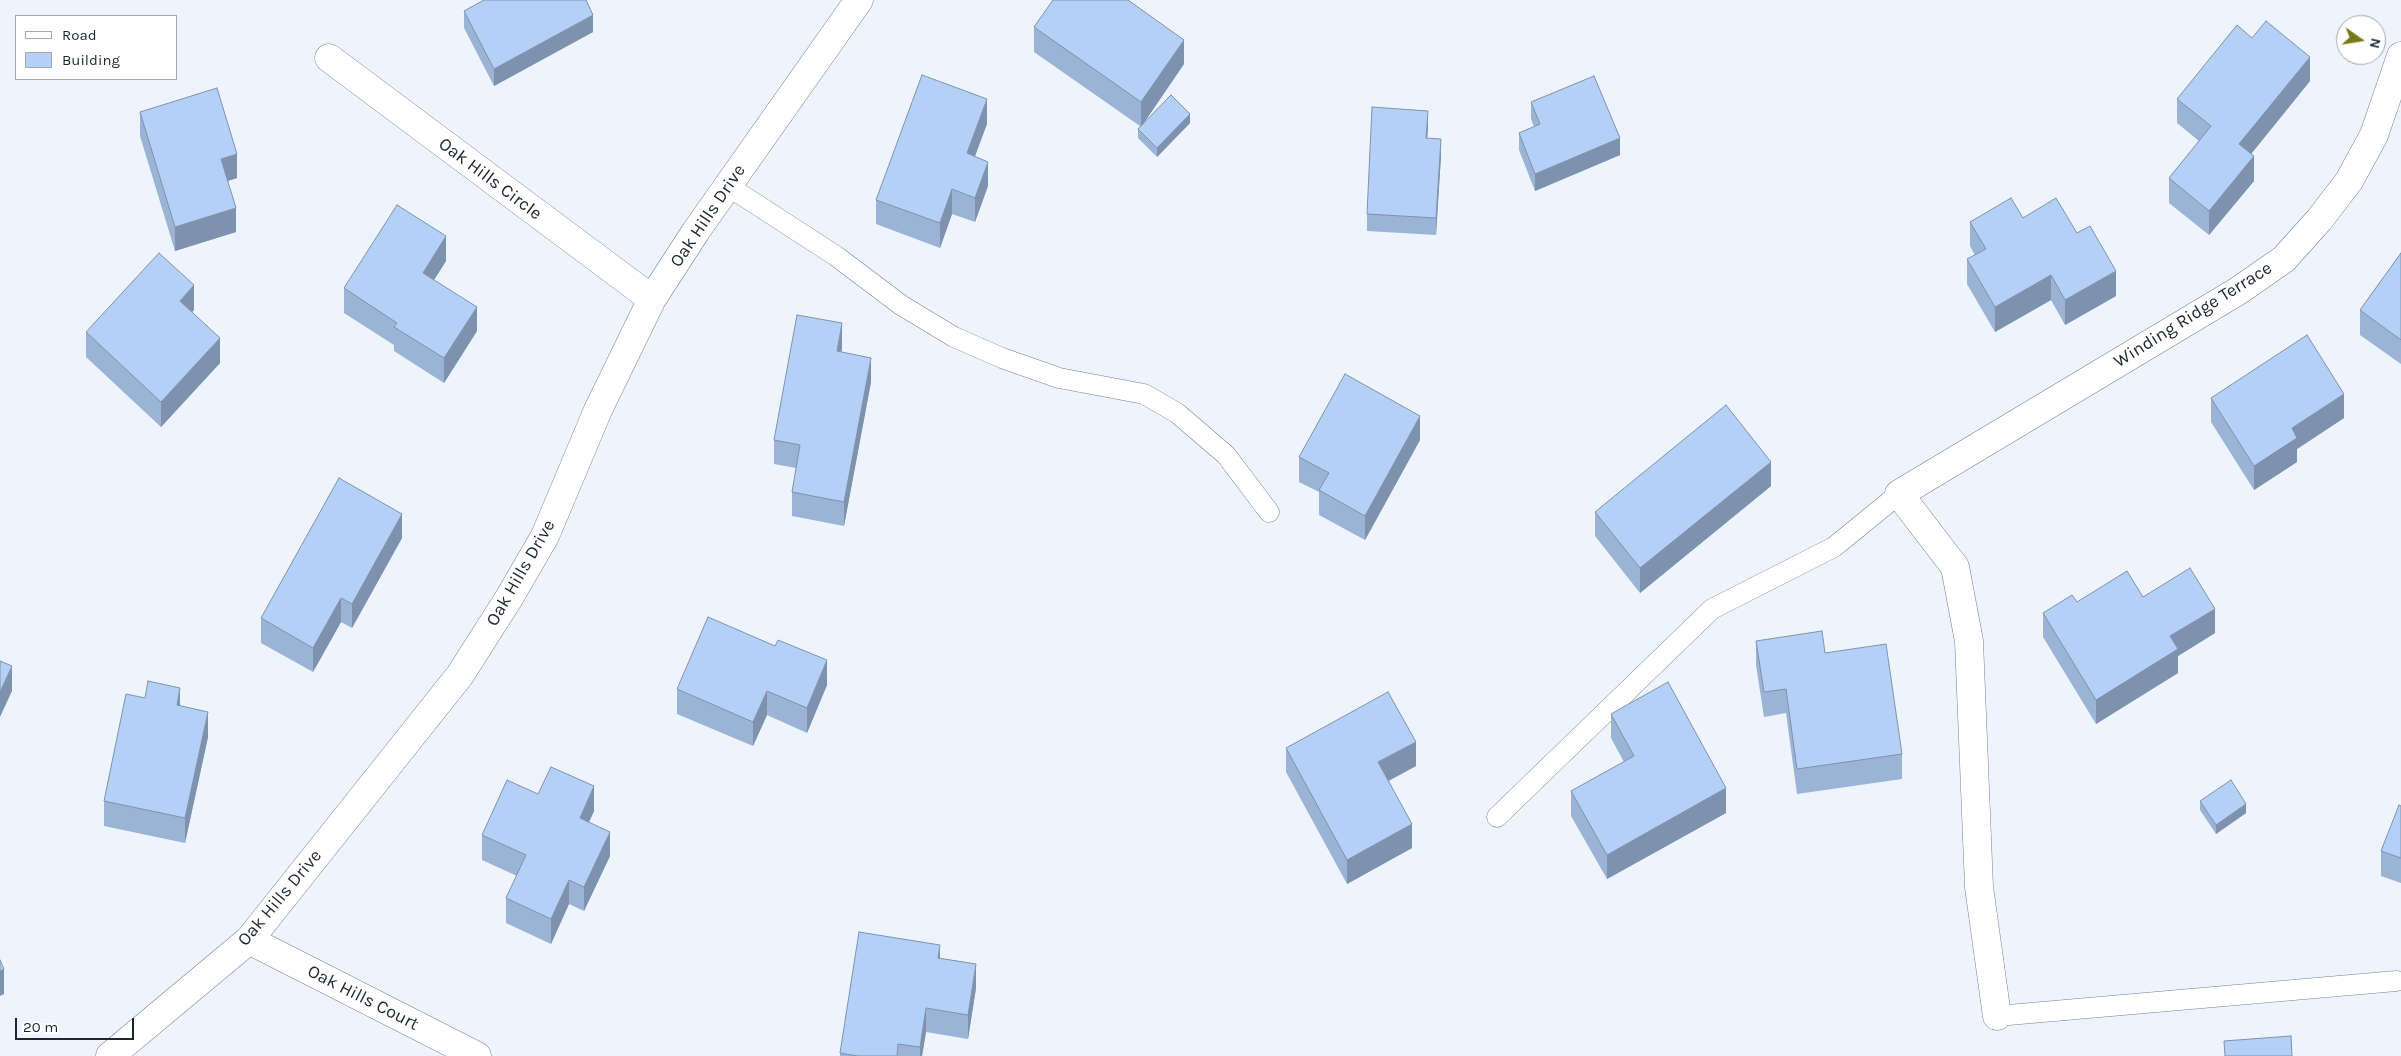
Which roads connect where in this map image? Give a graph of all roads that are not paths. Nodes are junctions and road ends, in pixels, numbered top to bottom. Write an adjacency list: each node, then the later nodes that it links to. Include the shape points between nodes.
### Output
1 (859, 0): 4 (street, Oak Hills Drive)
2 (2401, 56): 6 (street, Winding Ridge Terrace, via 2374,135 2349,181 2284,259 2238,291)
3 (329, 58): 5 (street, Oak Hills Circle)
4 (728, 186): 5 (street, Oak Hills Drive); 7 (lane, via 954,337 1059,378 1144,394 1177,413 1226,455)
5 (652, 299): 9 (street, Oak Hills Drive, via 598,410 545,536 509,598 460,675)
6 (1899, 494): 8 (lane, via 1834,547 1712,610); 11 (street, via 1955,567 1969,641 1979,887)
7 (1269, 512)
8 (1497, 817)
9 (249, 940): 12 (street, Oak Hills Drive); 13 (street, Oak Hills Court)
10 (2396, 981): 11 (lane)
11 (1997, 1016)
12 (110, 1056)
13 (478, 1056)

